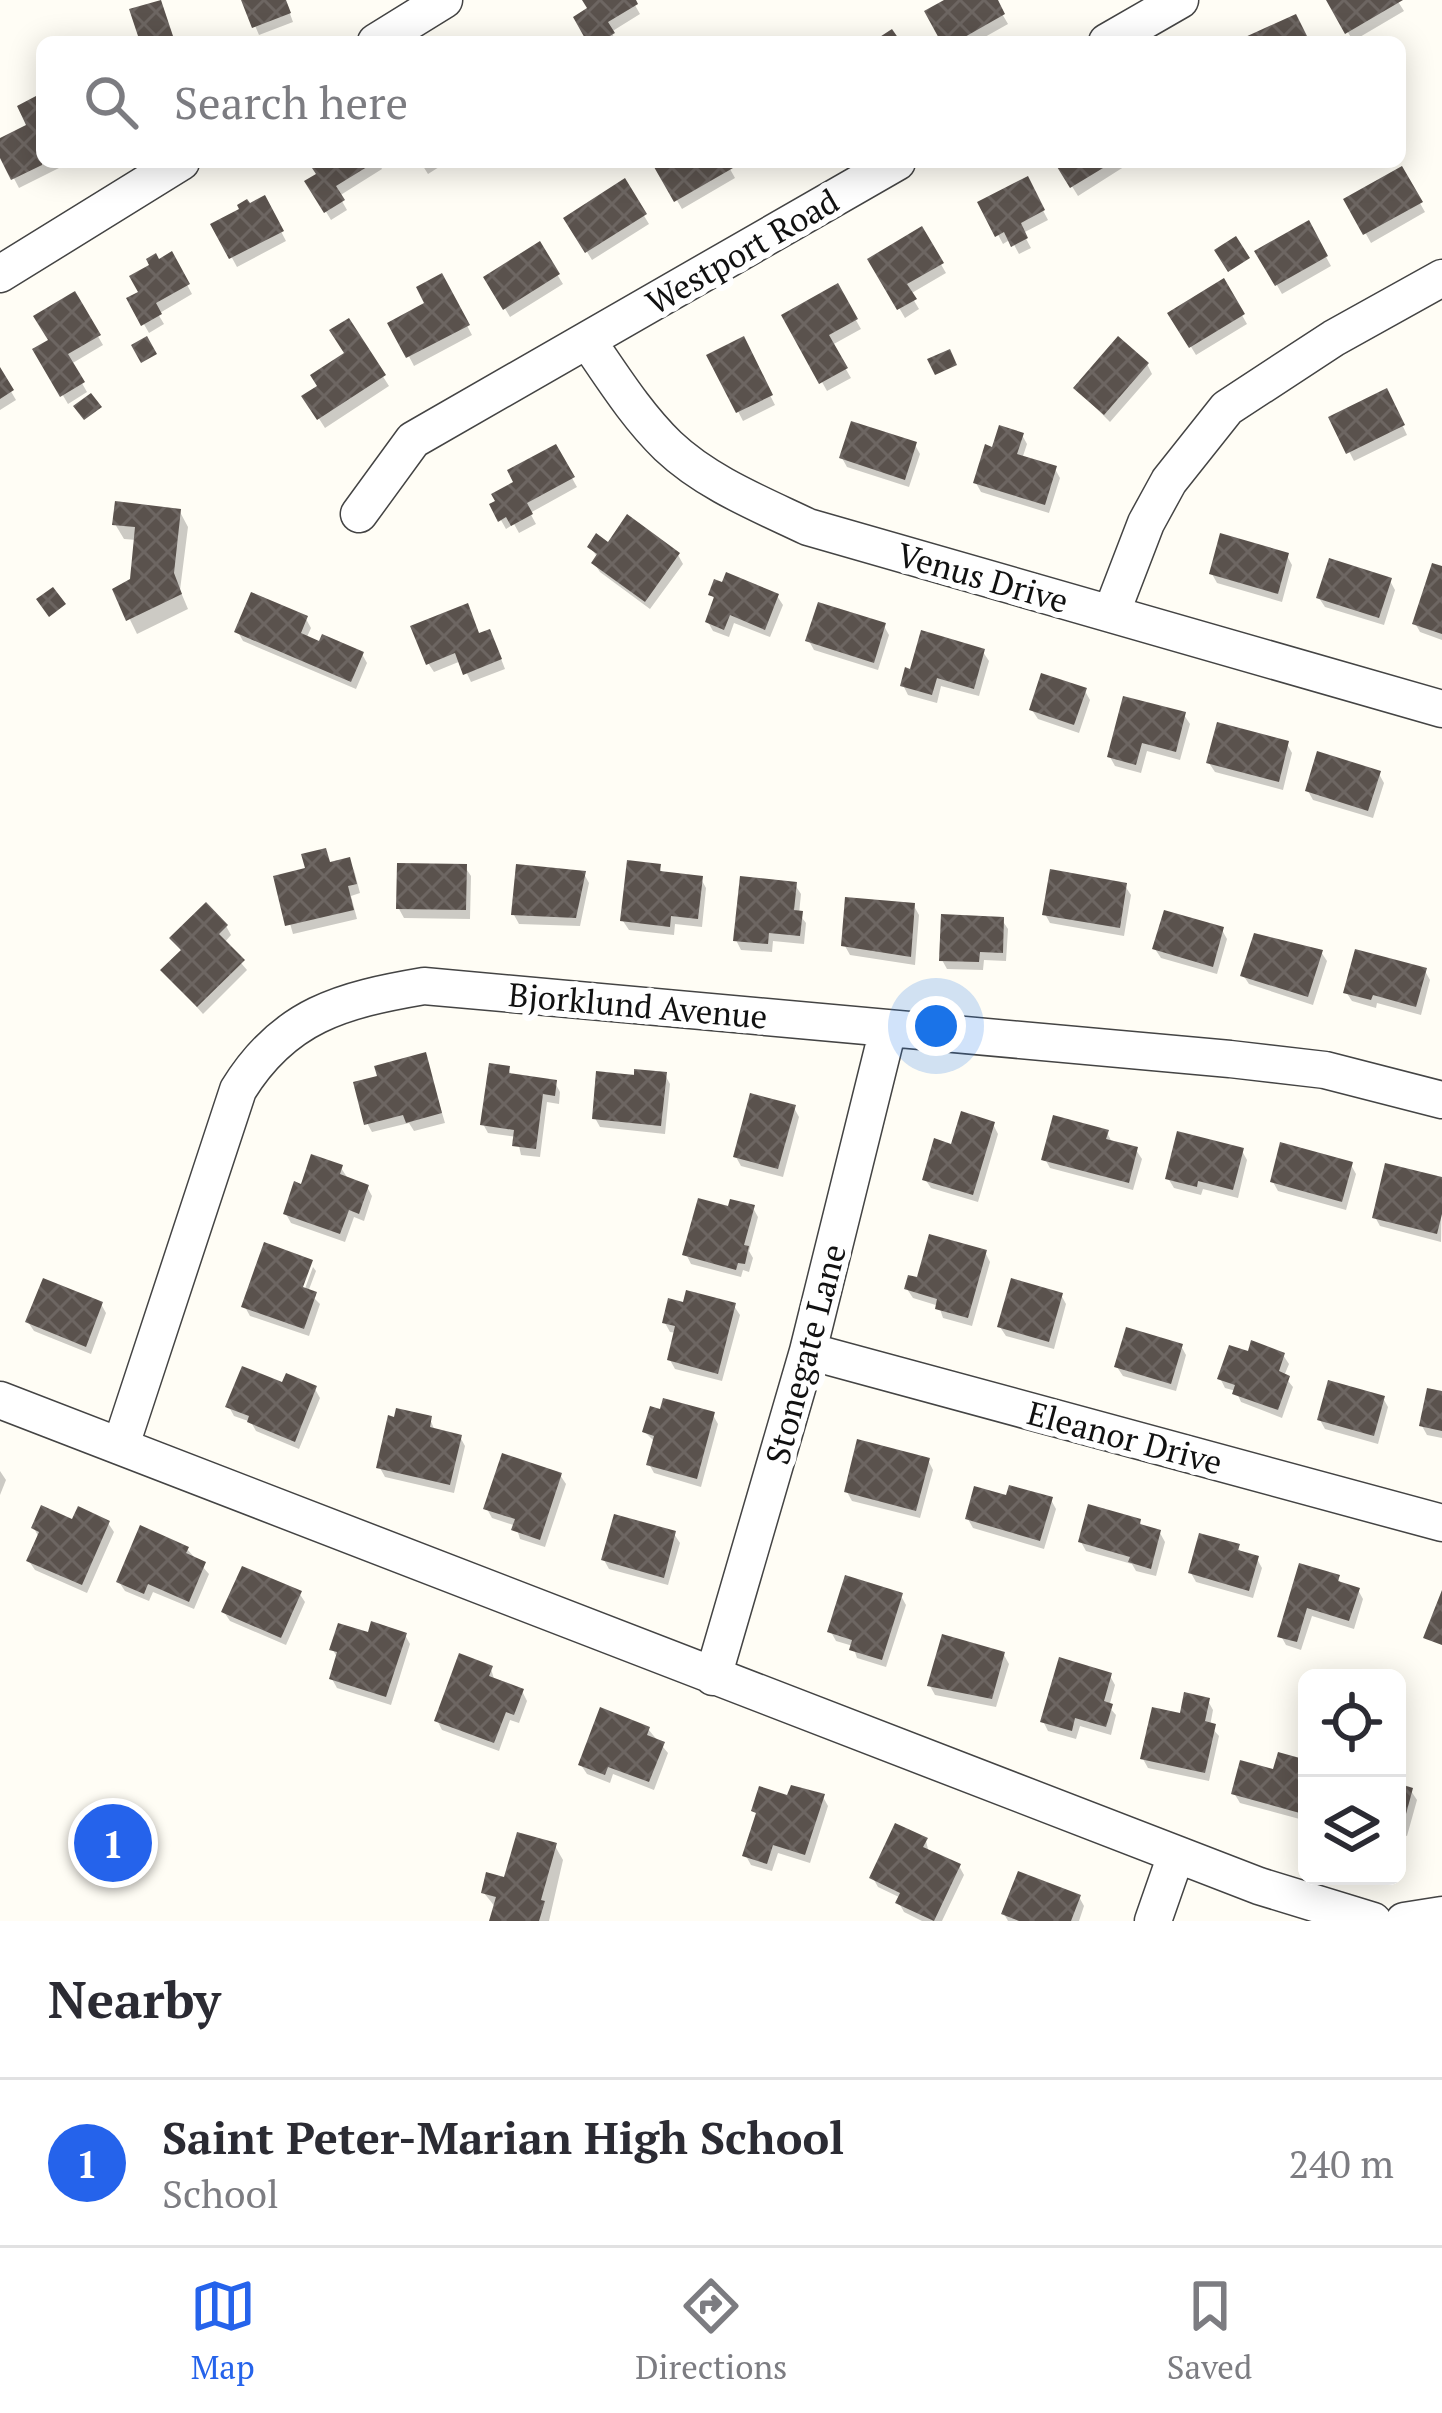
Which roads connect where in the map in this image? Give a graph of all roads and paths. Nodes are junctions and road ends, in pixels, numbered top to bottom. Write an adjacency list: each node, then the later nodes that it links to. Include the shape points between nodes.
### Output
1 (444, 0): 3 (street)
2 (1180, 0): 4 (street)
3 (386, 36)
4 (1117, 36)
5 (172, 168): 7 (street)
6 (887, 168): 9 (street, Westport Road)
7 (0, 274)
8 (1442, 278): 11 (street, via 1228,408 1168,481)
9 (587, 340): 10 (street, Westport Road, via 413,440); 11 (street, Venus Drive, via 669,447 719,484 808,527)
10 (359, 514)
11 (1111, 614): 12 (street, Venus Drive)
12 (1442, 709)
13 (888, 1029): 14 (street, Bjorklund Avenue, via 1325,1070); 15 (street, Stonegate Lane); 17 (street, Bjorklund Avenue, via 424,986 321,1011 272,1044 238,1090)
14 (1442, 1100)
15 (808, 1351): 18 (street, Eleanor Drive); 19 (street, Stonegate Lane)
16 (0, 1400): 17 (street)
17 (122, 1445): 19 (street)
18 (1442, 1523)
19 (713, 1677): 20 (street)
20 (1177, 1855): 22 (street); 23 (street)
21 (1442, 1915): 24 (street)
22 (1153, 1921)
23 (1373, 1921)
24 (1405, 1921)

